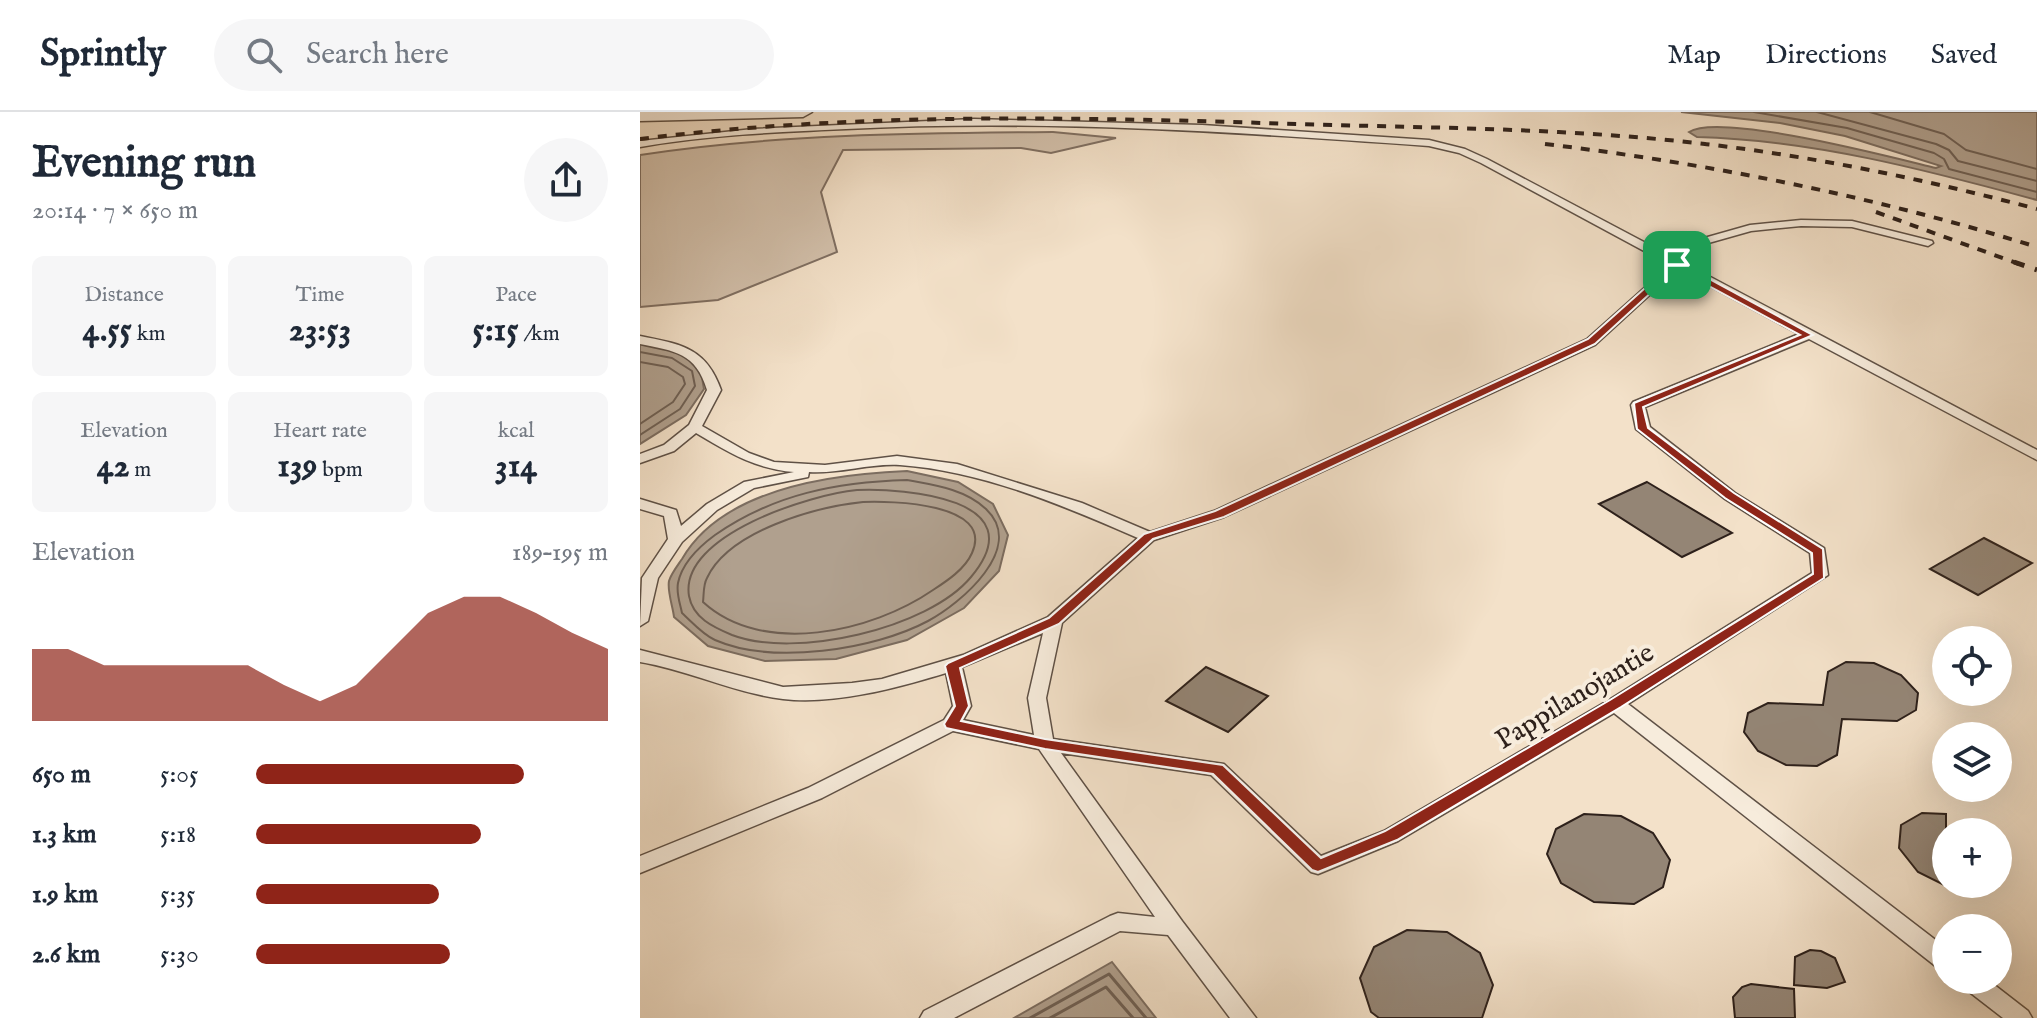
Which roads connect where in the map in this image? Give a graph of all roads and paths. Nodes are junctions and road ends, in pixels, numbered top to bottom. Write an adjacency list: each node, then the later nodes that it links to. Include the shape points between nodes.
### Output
1 (803, 112): 2 (street)
2 (640, 116)
3 (640, 144): 5 (lane, via 854,125 1055,121 1429,143 1484,161)
4 (1928, 243): 5 (lane, via 1852,224 1763,226 1701,242)
5 (1677, 265): 6 (lane); 13 (lane, via 1591,342 1219,514)
6 (1808, 335): 9 (lane); 19 (lane, Pappilanojantie, via 1638,405 1643,429 1730,496 1818,551 1820,575)
7 (640, 340): 8 (lane, via 687,350 709,370 714,390)
8 (695, 427): 10 (lane, via 669,448); 11 (lane, via 772,466)
9 (2037, 456)
10 (640, 459)
11 (825, 469): 13 (lane, via 897,460 957,468 1077,506); 14 (lane, via 749,485 712,507)
12 (640, 504): 14 (lane, via 671,513)
13 (1149, 537): 16 (lane)
14 (676, 539): 15 (lane, via 650,578)
15 (640, 621)
16 (1054, 621): 18 (lane); 21 (lane, via 1037,698)
17 (640, 656): 18 (lane, via 784,693 851,690)
18 (953, 666): 20 (lane, via 962,706)
19 (1615, 704): 21 (lane, Pappilanojantie, via 1391,836 1318,866 1217,769); 24 (lane)
20 (951, 724): 21 (lane, Pappilanojantie); 22 (lane, via 815,793)
21 (1045, 744): 23 (lane)
22 (640, 865)
23 (1174, 927): 26 (lane, via 1118,922); 27 (lane)
24 (1932, 950)
25 (1989, 994): 28 (lane)
26 (932, 1018)
27 (1244, 1018)
28 (2020, 1018)

